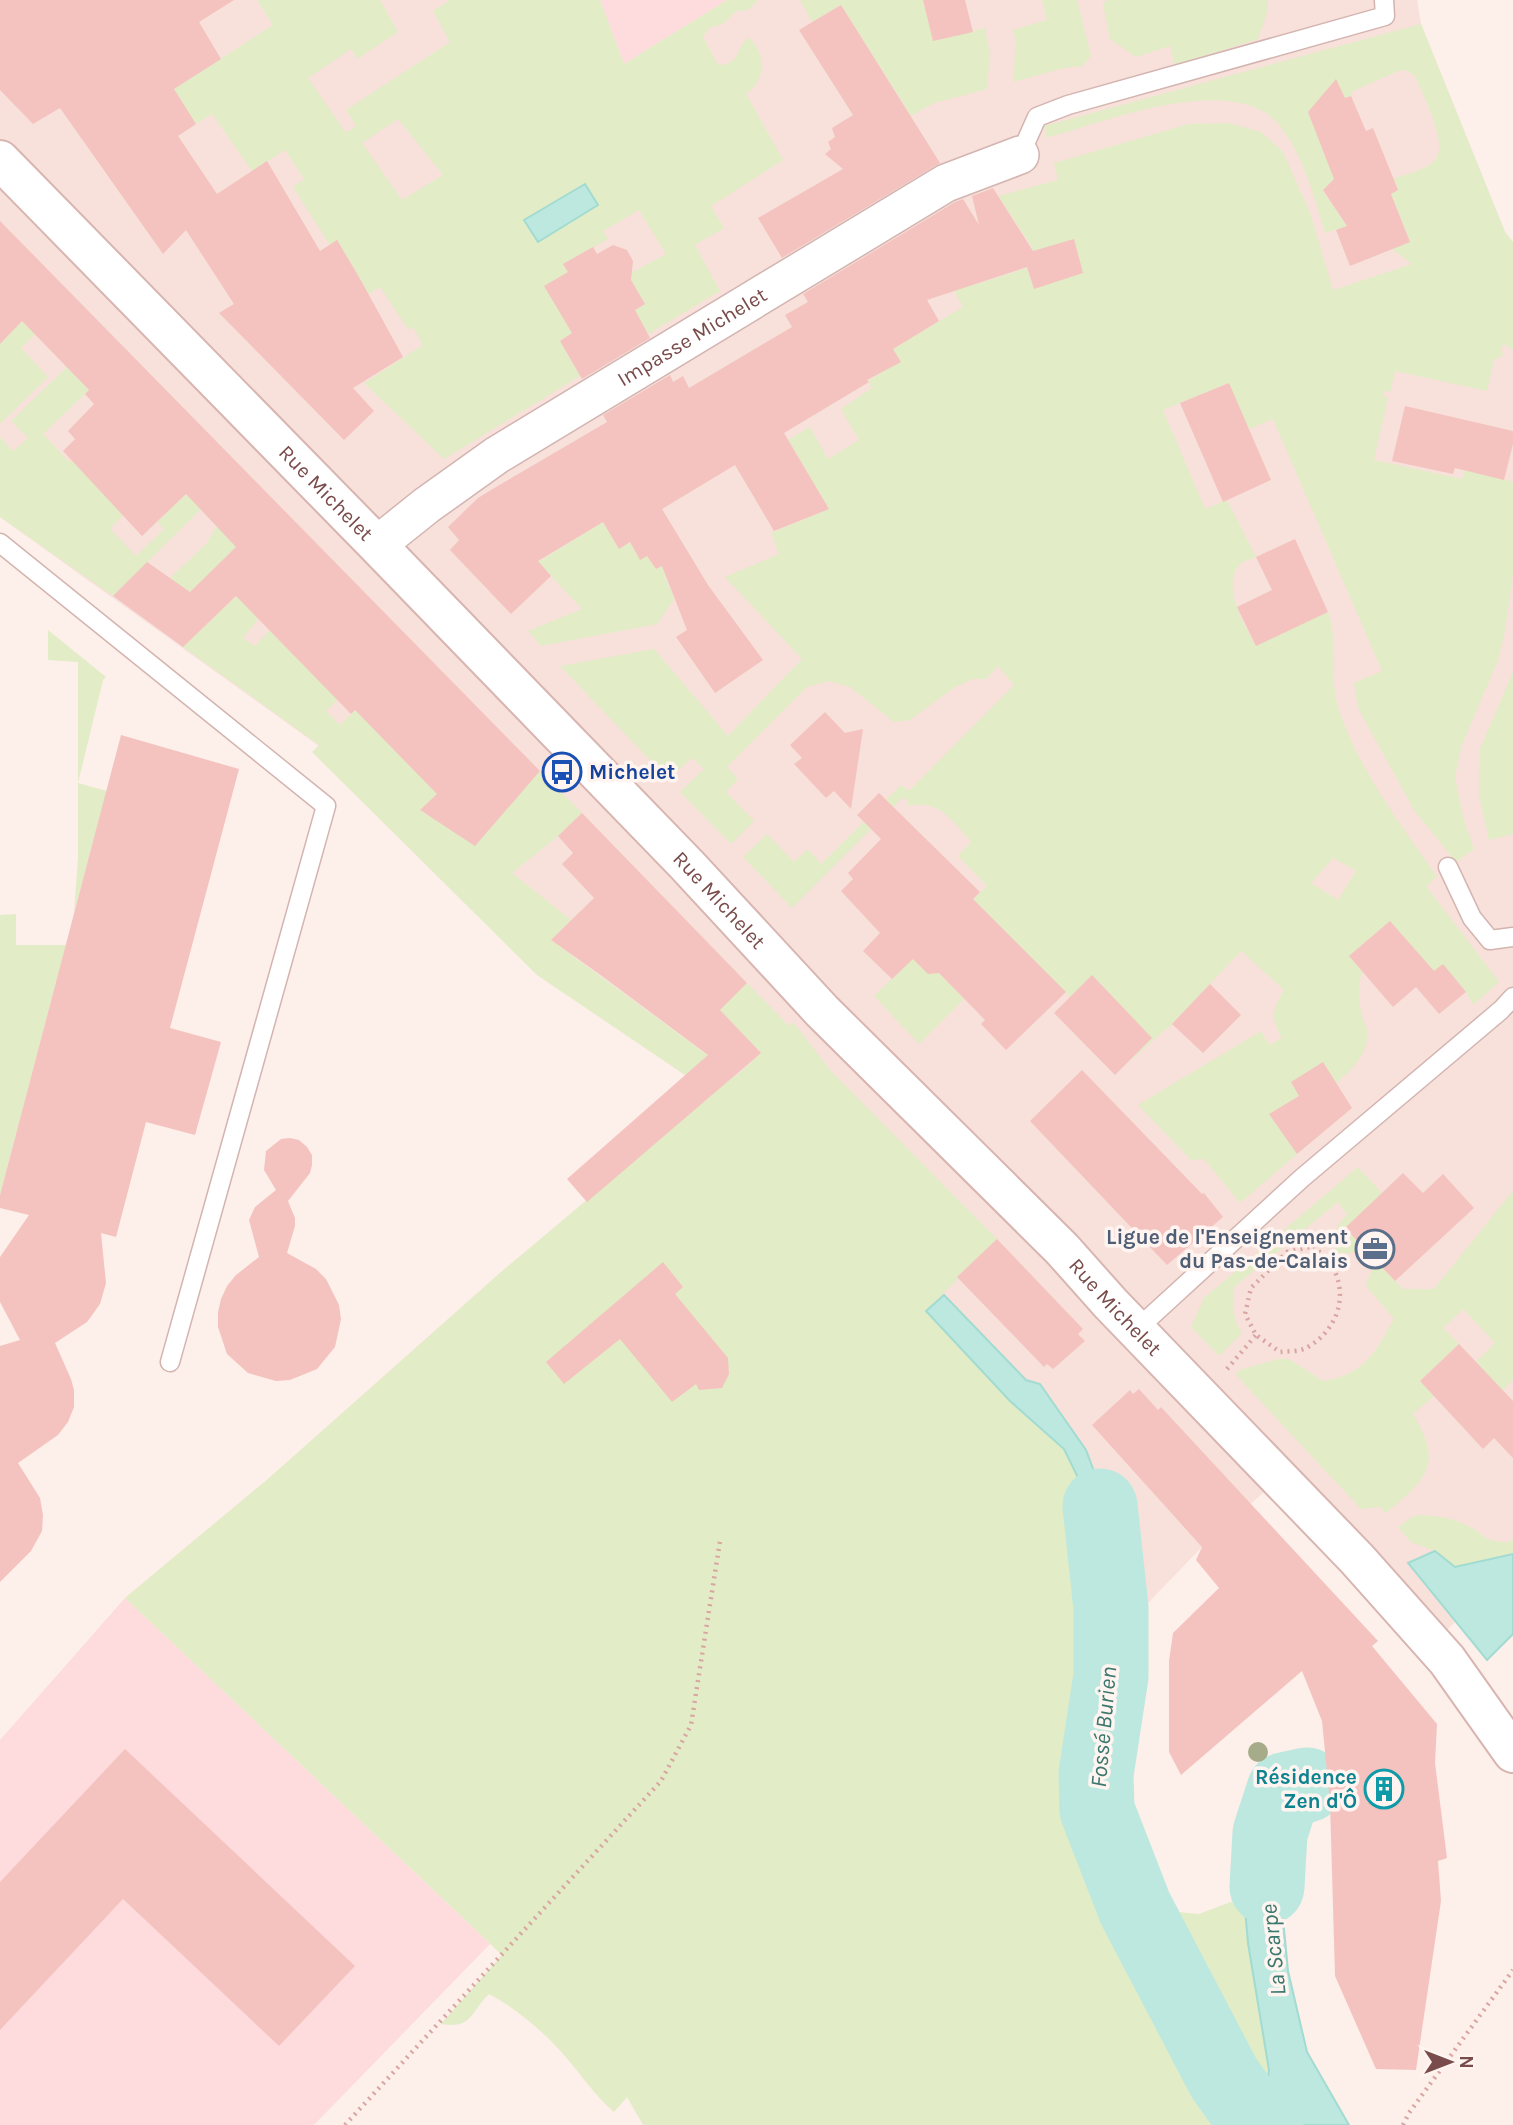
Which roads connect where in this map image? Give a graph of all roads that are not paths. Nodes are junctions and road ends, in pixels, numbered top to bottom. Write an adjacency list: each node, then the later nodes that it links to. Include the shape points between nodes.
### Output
1 (1384, 0): 2 (lane, via 1385,16 1037,117)
2 (1020, 155): 5 (street, Impasse Michelet, via 946,183 533,433)
3 (0, 160): 5 (main road, Rue Michelet)
4 (0, 542): 10 (lane, via 326,806)
5 (377, 545): 9 (main road, Rue Michelet, via 822,1011 1062,1249)
6 (1448, 867): 7 (lane, via 1472,918 1490,940)
7 (1513, 937)
8 (1513, 997): 9 (lane, via 1302,1178)
9 (1136, 1330): 11 (main road, Rue Michelet, via 1357,1559 1466,1686)
10 (170, 1362)
11 (1513, 1753)

